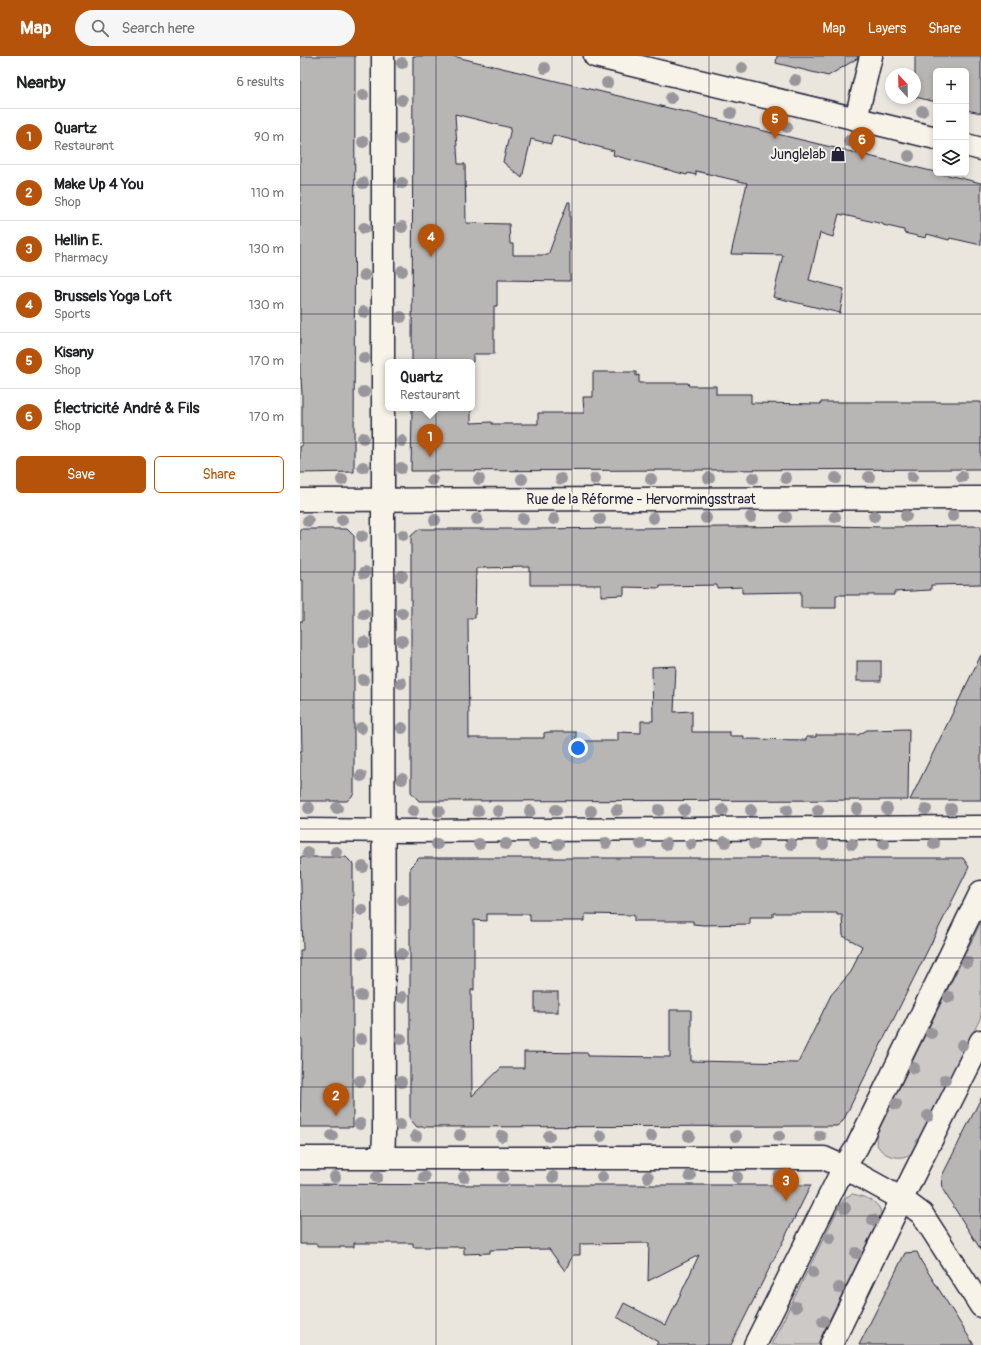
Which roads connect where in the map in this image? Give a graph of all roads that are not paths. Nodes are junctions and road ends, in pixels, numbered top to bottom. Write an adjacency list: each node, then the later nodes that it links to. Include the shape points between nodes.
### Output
1 (383, 56): 10 (street)
2 (595, 56): 4 (street)
3 (871, 56): 4 (street)
4 (856, 119): 5 (street)
5 (933, 137)
6 (969, 147): 7 (street)
7 (981, 149)
8 (981, 498): 10 (street, Rue de la Réforme - Hervormingsstraat)
9 (300, 500): 10 (street, Rue de la Réforme - Hervormingsstraat)
10 (383, 500): 13 (street)
11 (981, 827): 13 (street)
12 (300, 830): 13 (street)
13 (384, 830): 17 (street)
14 (981, 892): 18 (street, via 857,1147)
15 (981, 1041): 19 (street)
16 (300, 1158): 17 (street)
17 (383, 1158): 18 (street, via 824,1158)
18 (844, 1167): 19 (street); 21 (street)
19 (902, 1199): 20 (street, via 922,1214); 22 (street)
20 (981, 1306)
21 (755, 1345)
22 (831, 1345)

